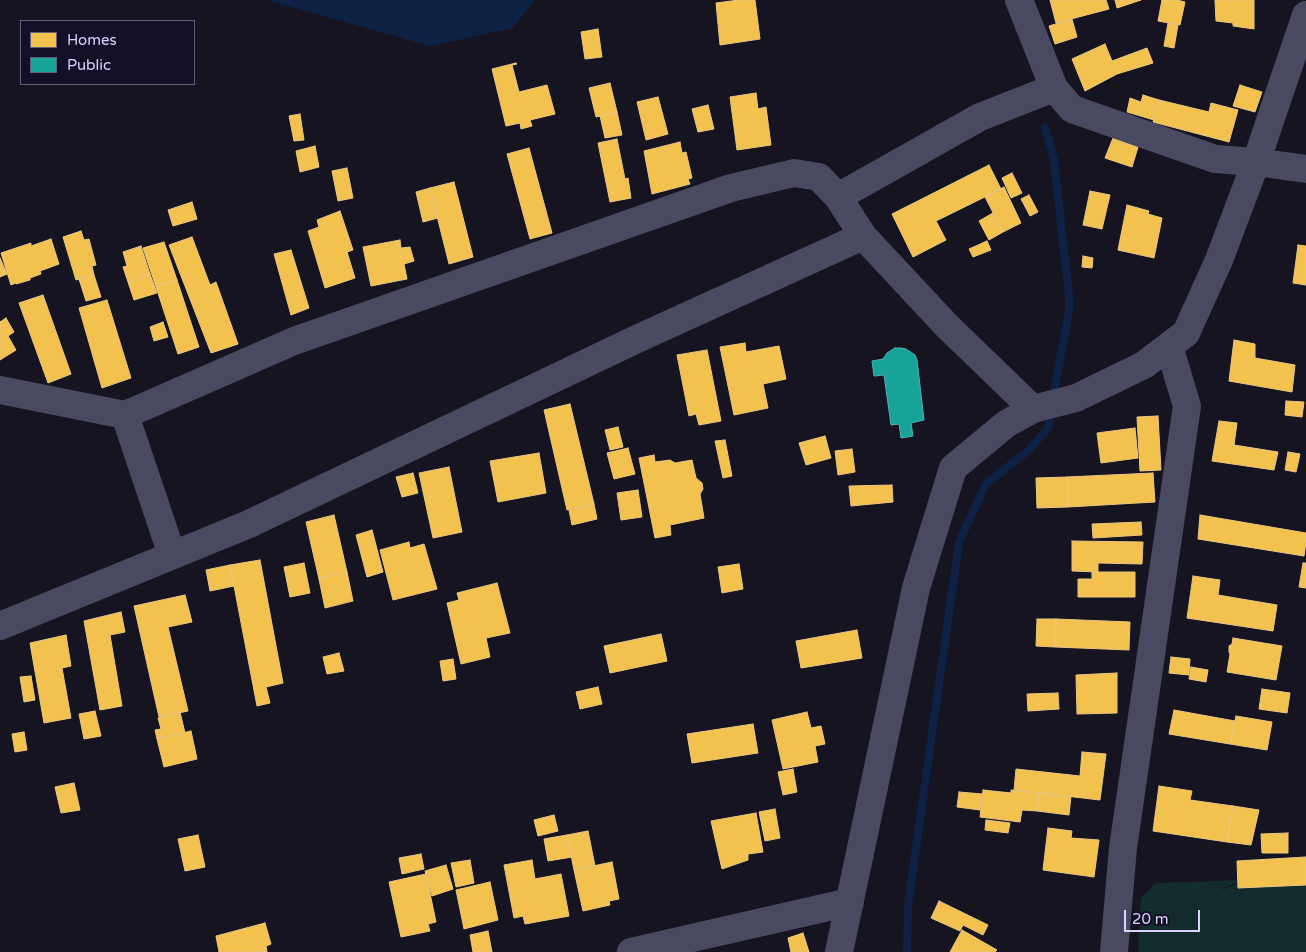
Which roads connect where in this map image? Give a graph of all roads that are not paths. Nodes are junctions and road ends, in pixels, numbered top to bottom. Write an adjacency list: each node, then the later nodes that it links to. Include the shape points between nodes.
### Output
1 (1019, 0): 3 (street)
2 (1306, 15): 4 (street)
3 (1054, 88): 4 (street, via 1072,109 1215,159); 6 (street, via 980,117)
4 (1256, 162): 5 (street); 8 (street, via 1219,260 1186,333)
5 (1306, 169)
6 (838, 197): 7 (street); 11 (street, via 819,177 794,173 732,188 294,341)
7 (863, 236): 10 (street, via 947,326); 12 (street, via 639,338 249,524)
8 (1169, 346): 10 (street, via 1144,365 1076,398); 17 (street, via 1186,406 1123,848)
9 (0, 390): 11 (street)
10 (1033, 408): 14 (street, via 1006,424 953,468 916,588)
11 (125, 415): 12 (street)
12 (172, 555): 13 (street)
13 (0, 626)
14 (850, 902): 15 (street); 16 (street)
15 (631, 952)
16 (840, 952)
17 (1114, 952)

